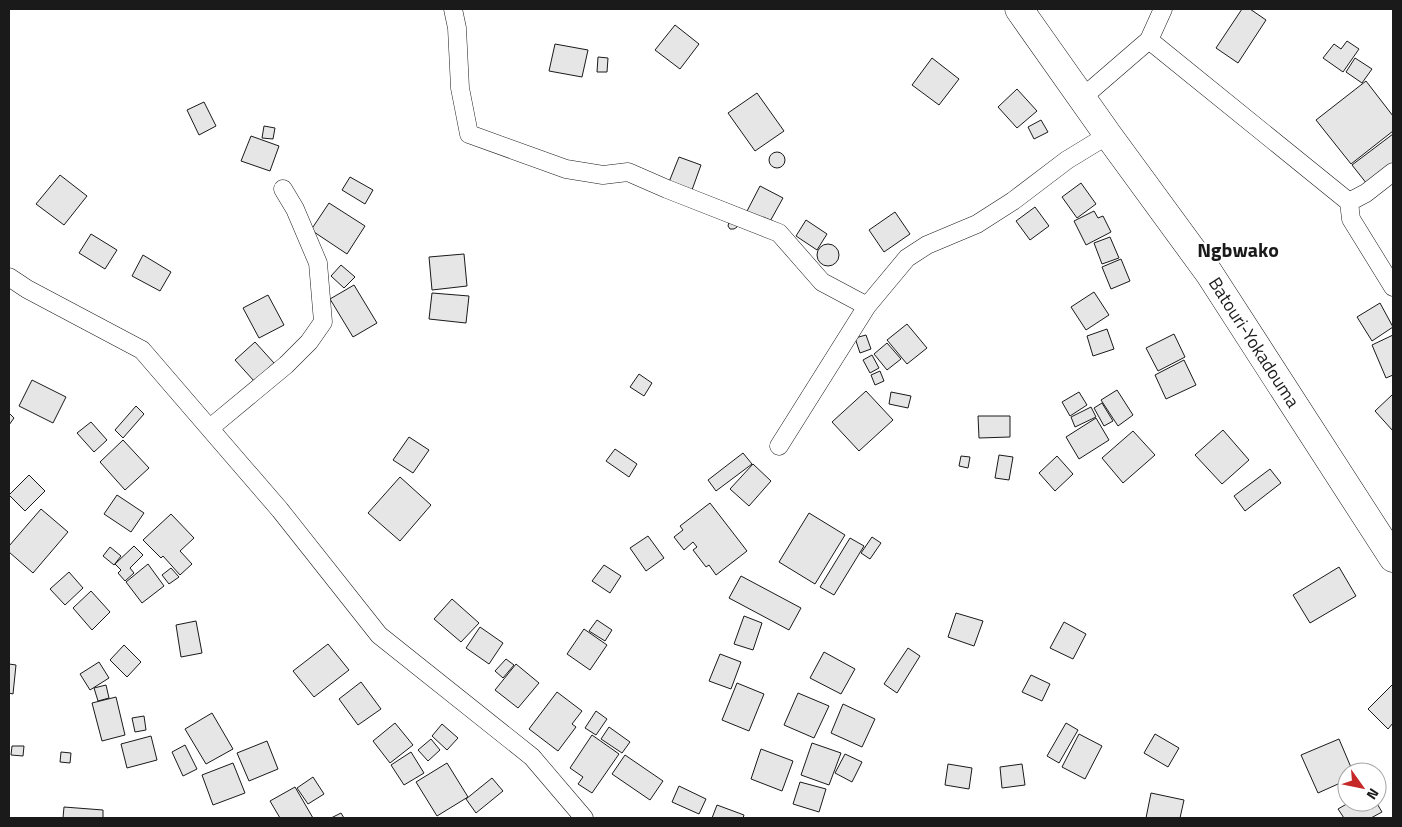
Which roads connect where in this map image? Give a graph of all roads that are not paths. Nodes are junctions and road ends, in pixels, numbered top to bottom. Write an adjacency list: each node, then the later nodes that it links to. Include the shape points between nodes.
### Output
1 (452, 9): 12 (street, via 457,28 460,88 469,134 566,169 603,175 628,172 779,233 822,282)
2 (1019, 9): 5 (highway, Batouri-Yokadouma)
3 (1163, 9): 4 (street)
4 (1149, 40): 5 (street); 9 (street)
5 (1083, 97): 6 (highway, Batouri-Yokadouma)
6 (1108, 135): 12 (street, via 977,224 927,245 907,258); 15 (highway, Batouri-Yokadouma, via 1209,273)
7 (1393, 172): 9 (street)
8 (283, 189): 13 (street, via 318,264 323,322 286,365)
9 (1349, 202): 11 (street, via 1351,219)
10 (9, 278): 13 (street, via 142,350)
11 (1393, 287)
12 (867, 306): 14 (street)
13 (210, 428): 16 (street, via 379,635 532,757)
14 (779, 446)
15 (1393, 558)
16 (584, 818)

